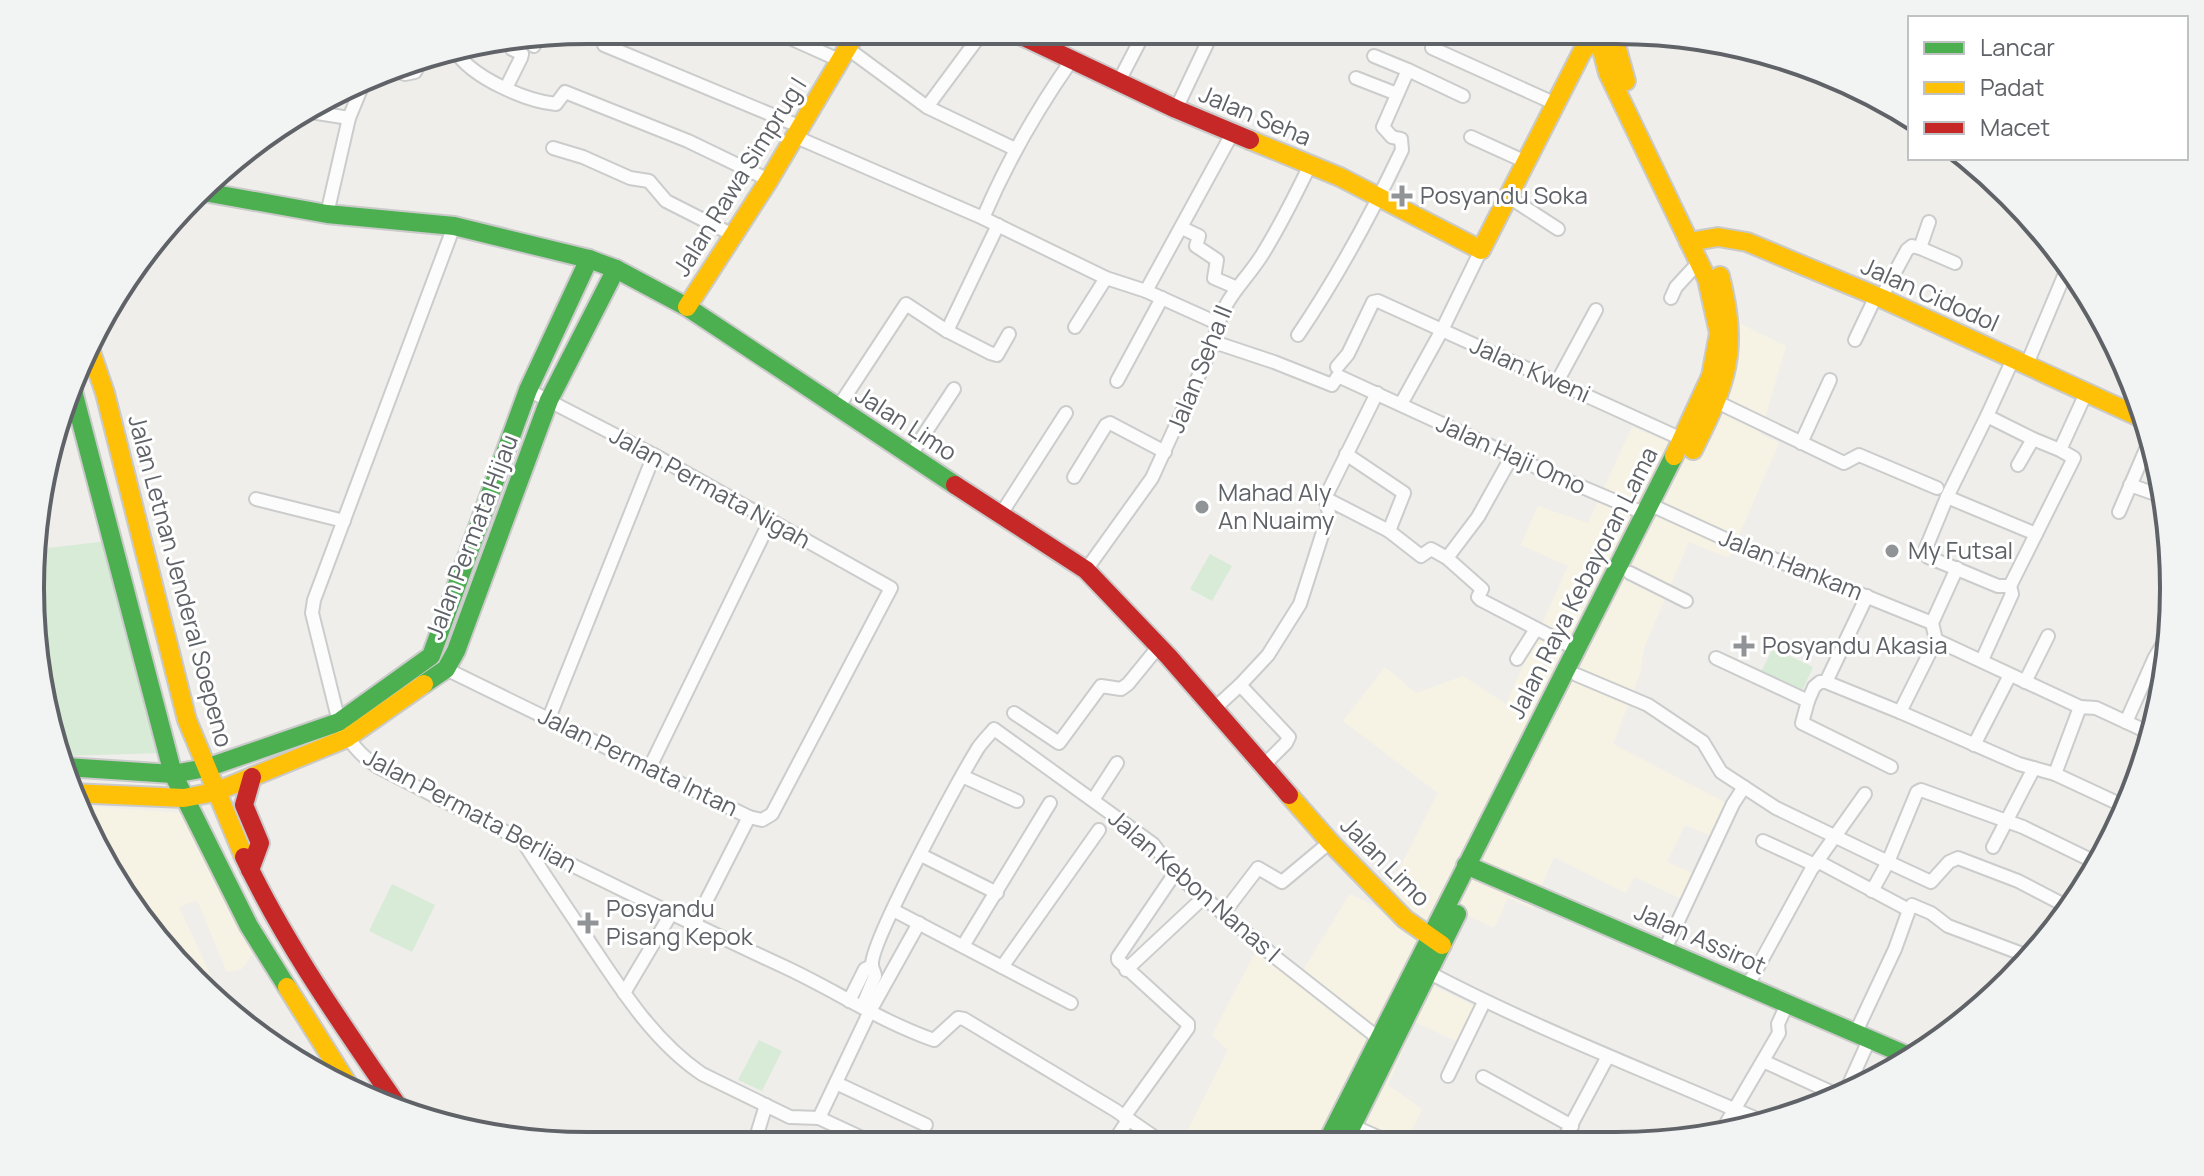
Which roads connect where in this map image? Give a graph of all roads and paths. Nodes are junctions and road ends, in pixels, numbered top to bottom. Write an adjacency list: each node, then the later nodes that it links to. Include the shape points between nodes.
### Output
1 (813, 44): 12 (street)
2 (849, 44): 12 (street, Jalan Rawa Simprug I)
3 (974, 44): 24 (street)
4 (1039, 44): 15 (street, Jalan Seha)
5 (1138, 44): 18 (street)
6 (1207, 44): 25 (street)
7 (1591, 44): 23 (street)
8 (1610, 44): 47 (street, Jalan Raya Kebayoran Lama)
9 (604, 45): 28 (street)
10 (1432, 48): 23 (street)
11 (513, 50): 19 (street, via 522,54)
12 (843, 54): 24 (street); 28 (street, Jalan Rawa Simprug I)
13 (1374, 56): 16 (street)
14 (461, 59): 19 (street)
15 (1071, 61): 18 (street, Jalan Seha); 32 (street)
16 (1408, 70): 20 (street); 22 (street)
17 (1356, 78): 20 (street)
18 (1118, 83): 25 (street, Jalan Seha)
19 (506, 88): 35 (street, via 555,104 565,92)
20 (1397, 94): 37 (street, via 1383,127 1404,145)
21 (359, 95): 27 (street)
22 (1463, 96)
23 (1556, 104): 33 (street)
24 (927, 107): 32 (street)
25 (1176, 109): 29 (street, Jalan Seha)
26 (322, 114): 27 (street)
27 (349, 118): 39 (street)
28 (798, 132): 35 (street, Jalan Rawa Simprug I); 40 (street)
29 (1233, 132): 34 (street, Jalan Seha); 44 (street)
30 (1471, 137): 33 (street)
31 (553, 148): 46 (street, via 649,181 666,201)
32 (1015, 149): 40 (street)
33 (1526, 162): 38 (street)
34 (1310, 165): 37 (street, Jalan Seha); 56 (street, Jalan Seha II, via 1269,243)
35 (769, 180): 46 (street, Jalan Rawa Simprug I)
36 (213, 194): 39 (street, Jalan Limo)
37 (1380, 197): 49 (street, Jalan Seha); 68 (street, via 1335,281)
38 (1509, 197): 45 (street); 49 (street)
39 (327, 214): 43 (street, Jalan Limo)
40 (983, 218): 42 (street)
41 (1929, 222): 48 (street)
42 (998, 225): 54 (street); 66 (street)
43 (454, 226): 50 (street, Jalan Limo); 109 (street)
44 (1182, 228): 56 (street, via 1199,236 1196,246 1217,260 1214,278); 57 (street)
45 (1558, 229)
46 (733, 235): 61 (street, Jalan Rawa Simprug I)
47 (1696, 240): 51 (street, Jalan Raya Kebayoran Lama); 58 (street, Jalan Cidodol, via 1724,237 1747,242); 82 (street, Jalan Raya Kebayoran Lama, via 1720,275 1733,332)
48 (1920, 248): 52 (street); 58 (street, via 1907,250)
49 (1481, 250): 65 (street)
50 (589, 259): 53 (street, Jalan Limo); 78 (street, Jalan Permata Hijau)
51 (1699, 262): 60 (street); 90 (street, Jalan Raya Kebayoran Lama, via 1719,333)
52 (1955, 263)
53 (616, 269): 61 (street, Jalan Limo); 81 (street, Jalan Permata Hijau)
54 (1106, 278): 57 (street); 64 (street)
55 (2062, 278): 72 (street)
56 (1235, 287): 63 (street, Jalan Seha II)
57 (1146, 291): 59 (street)
58 (1878, 297): 69 (street); 72 (street, Jalan Cidodol)
59 (1162, 298): 63 (street); 75 (street)
60 (1671, 298)
61 (687, 307): 85 (street, Jalan Limo)
62 (1596, 310): 76 (street)
63 (1217, 323): 70 (street, Jalan Seha II)
64 (1075, 327)
65 (1442, 330): 73 (street, via 1376,301); 76 (street, Jalan Kweni); 84 (street, Jalan Kweni)
66 (947, 331): 67 (street, via 997,355); 85 (street, via 906,304)
67 (1009, 334)
68 (1298, 335)
69 (1855, 340)
70 (1214, 342): 79 (street, Jalan Haji Omo, via 1332,385 1338,376); 93 (street, Jalan Seha II)
71 (94, 360): 153 (street, Jalan Letnan Jenderal Soepeno, via 187,720)
72 (2020, 362): 80 (street, Jalan Cidodol); 88 (street)
73 (1337, 367)
74 (1830, 380): 91 (street)
75 (1117, 381)
76 (1557, 382): 90 (street, Jalan Kweni)
77 (954, 389): 97 (street)
78 (528, 390): 81 (street, Jalan Permata Nigah); 146 (street, Jalan Permata Hijau, via 435,648)
79 (1377, 393): 84 (street, Jalan Haji Omo); 94 (street)
80 (2086, 393): 87 (street, Jalan Cidodol); 92 (street)
81 (549, 400): 95 (street, Jalan Permata Nigah); 131 (street, Jalan Permata Hijau)
82 (1717, 402): 90 (street, Jalan Raya Kebayoran Lama); 91 (street)
83 (76, 404): 155 (street)
84 (1401, 404): 98 (street, Jalan Haji Omo)
85 (837, 409): 97 (street, Jalan Limo)
86 (1066, 413): 108 (street)
87 (2131, 413)
88 (1987, 416): 89 (street); 102 (street)
89 (2033, 439): 92 (street); 99 (street)
90 (1689, 442): 106 (street, Jalan Raya Kebayoran Lama)
91 (1801, 443): 102 (street, via 1844,463 1859,455)
92 (2060, 450): 112 (street, via 2074,458)
93 (1165, 452): 100 (street, via 1110,423); 115 (street, Jalan Seha II)
94 (1346, 454): 104 (street); 111 (street, via 1404,493)
95 (654, 455): 110 (street, Jalan Permata Nigah); 143 (street)
96 (2143, 455): 101 (street)
97 (910, 456): 108 (street, Jalan Limo)
98 (1512, 456): 106 (street, Jalan Haji Omo); 113 (street, via 1478,517)
99 (2018, 465)
100 (1074, 477)
101 (2130, 485): 103 (street); 107 (street)
102 (1942, 493): 112 (street); 114 (street, via 1926,552)
103 (2152, 493)
104 (1325, 498): 111 (street); 136 (street, via 1329,513 1300,604 1268,655)
105 (256, 499): 109 (street)
106 (1653, 510): 116 (street, Jalan Raya Kebayoran Lama); 119 (street, Jalan Hankam); 126 (street, Jalan Raya Kebayoran Lama)
107 (2119, 512)
108 (1001, 514): 115 (street, Jalan Limo)
109 (344, 521): 146 (street, via 312,606)
110 (770, 521): 118 (street, Jalan Permata Nigah); 150 (street)
111 (1389, 531): 113 (street, via 1418,555 1431,549)
112 (2036, 534): 117 (street)
113 (1447, 558): 122 (street, via 1482,589 1480,599)
114 (1957, 568): 117 (street); 121 (street)
115 (1086, 570): 125 (street, Jalan Limo)
116 (1630, 573): 120 (street); 132 (street, Jalan Raya Kebayoran Lama)
117 (2010, 586): 130 (street, via 2012,594)
118 (891, 588): 168 (street, Jalan Permata Intan, via 772,814 762,820)
119 (1867, 596): 121 (street, Jalan Hankam); 134 (street)
120 (1686, 601)
121 (1932, 623): 124 (street)
122 (1536, 629): 126 (street); 129 (street)
123 (2048, 636): 135 (street)
124 (1936, 640): 130 (street); 141 (street)
125 (1159, 646): 140 (street, Jalan Limo); 142 (street, via 1121,689 1101,686 1093,693 1059,743)
126 (1576, 649): 137 (street, Jalan Raya Kebayoran Lama)
127 (2155, 657): 144 (street)
128 (1716, 658): 138 (street)
129 (1517, 659)
130 (1982, 660): 133 (street)
131 (446, 669): 143 (street, Jalan Permata Intan); 146 (street, Jalan Permata Hijau)
132 (1577, 675): 137 (street, Jalan Raya Kebayoran Lama); 159 (street, via 1648,705 1703,742 1721,772)
133 (2010, 675): 135 (street); 147 (street)
134 (1826, 682): 138 (street, via 1814,687); 141 (street)
135 (2025, 682): 139 (street)
136 (1240, 685): 140 (street); 149 (street, via 1289,737)
137 (1561, 694): 180 (street, Jalan Raya Kebayoran Lama)
138 (1808, 701): 151 (street, via 1802,723 1808,728)
139 (2080, 707): 144 (street, via 2096,708); 156 (street)
140 (1214, 709): 149 (street, Jalan Limo)
141 (1900, 712): 147 (street)
142 (1014, 713)
143 (549, 718): 150 (street, Jalan Permata Intan)
144 (2126, 722): 145 (street)
145 (2141, 729)
146 (343, 730): 153 (street, Jalan Permata Hijau); 158 (street, Jalan Permata Hijau); 174 (street, Jalan Permata Berlian, via 378,767)
147 (1974, 745): 154 (street)
148 (1117, 763): 164 (street)
149 (1263, 766): 173 (street, Jalan Limo)
150 (650, 767): 168 (street, Jalan Permata Intan)
151 (1891, 767)
152 (75, 768): 155 (street, Jalan Permata Hijau)
153 (206, 768): 155 (street, Jalan Permata Hijau); 160 (street, Jalan Letnan Jenderal Soepeno)
154 (2034, 768): 156 (street); 169 (street)
155 (173, 774): 163 (street)
156 (2055, 774): 166 (street)
157 (962, 776): 164 (street, Jalan Kebon Nanas I, via 994,729); 165 (street); 176 (street)
158 (252, 777): 160 (street, Jalan Permata Hijau); 181 (street, via 242,808 260,843)
159 (1744, 787): 171 (street); 196 (street)
160 (215, 792): 163 (street, Jalan Permata Hijau); 181 (street, Jalan Letnan Jenderal Soepeno)
161 (84, 794): 163 (street, Jalan Permata Hijau)
162 (1865, 794): 171 (street)
163 (184, 798): 197 (street)
164 (1093, 800): 182 (street, Jalan Kebon Nanas I, via 1153,844)
165 (1017, 801)
166 (2113, 801)
167 (1050, 803): 184 (street)
168 (749, 817): 192 (street)
169 (2007, 821): 175 (street); 177 (street); 178 (street, via 1921,790)
170 (1099, 830): 200 (street)
171 (1837, 837): 178 (street); 179 (street)
172 (1763, 841): 179 (street)
173 (1330, 842): 187 (street, via 1282,882 1258,868); 194 (street, Jalan Limo, via 1405,919)
174 (524, 843): 190 (street, Jalan Permata Berlian); 204 (street)
175 (1993, 847)
176 (921, 855): 184 (street); 188 (street)
177 (2088, 858)
178 (1888, 862): 183 (street); 186 (street, via 1931,882 1958,858)
179 (1817, 863): 183 (street); 203 (street)
180 (1472, 868): 194 (street, Jalan Raya Kebayoran Lama); 196 (street, Jalan Assirot)
181 (250, 870): 193 (street, Jalan Letnan Jenderal Soepeno)
182 (1175, 873): 185 (street, Jalan Kebon Nanas I); 202 (street, via 1118,957)
183 (1872, 891): 189 (street)
184 (997, 893): 195 (street)
185 (1204, 897): 202 (street); 211 (street, Jalan Kebon Nanas I)
186 (2059, 902)
187 (1229, 906)
188 (893, 910): 191 (street); 199 (street)
189 (1909, 910): 198 (street, via 1912,905 1948,926); 210 (street)
190 (671, 914): 192 (street, Jalan Permata Berlian); 204 (street)
191 (919, 923): 195 (street); 209 (street)
192 (694, 925): 205 (street, Jalan Permata Berlian)
193 (288, 939): 197 (street, via 273,941); 221 (street, Jalan Letnan Jenderal Soepeno)
194 (1436, 942): 201 (street, Jalan Raya Kebayoran Lama)
195 (963, 946): 200 (street)
196 (1665, 949): 203 (street, Jalan Assirot)
197 (265, 952): 215 (street)
198 (2020, 953)
199 (872, 966): 205 (street, via 865,969); 209 (street, via 875,976)
200 (1002, 967): 207 (street)
201 (1422, 969): 206 (street); 211 (street, Jalan Raya Kebayoran Lama)
202 (1126, 970): 226 (street, via 1189,1026)
203 (1748, 985): 208 (street, Jalan Assirot)
204 (624, 993): 222 (street, via 689,1065)
205 (849, 1001): 209 (street, Jalan Permata Berlian)
206 (1484, 1002): 213 (street); 216 (street)
207 (1071, 1003)
208 (1787, 1004): 210 (street, Jalan Assirot); 214 (street, via 1780,1031)
209 (866, 1009): 219 (street); 226 (street, Jalan Permata Berlian, via 934,1040 962,1018)
210 (1862, 1037): 212 (street, Jalan Assirot); 218 (street)
211 (1385, 1042): 233 (street, Jalan Raya Kebayoran Lama); 234 (street, Jalan Raya Kebayoran Lama)
212 (1899, 1052)
213 (1607, 1058): 223 (street); 236 (street)
214 (1763, 1061): 220 (street); 223 (street)
215 (341, 1073)
216 (1448, 1076)
217 (1483, 1077): 235 (street)
218 (1851, 1079)
219 (836, 1083): 225 (street); 228 (street)
220 (1826, 1090)
221 (391, 1095)
222 (766, 1105): 225 (street, via 790,1117); 229 (street)
223 (1733, 1109): 224 (street); 227 (street)
224 (1748, 1115)
225 (819, 1118): 230 (street)
226 (1126, 1118): 231 (street); 232 (street)
227 (1727, 1121)
228 (926, 1125)
229 (758, 1132)
230 (849, 1132)
231 (1119, 1132)
232 (1147, 1132)
233 (1333, 1132)
234 (1350, 1132)
235 (1564, 1132)
236 (1568, 1132)

